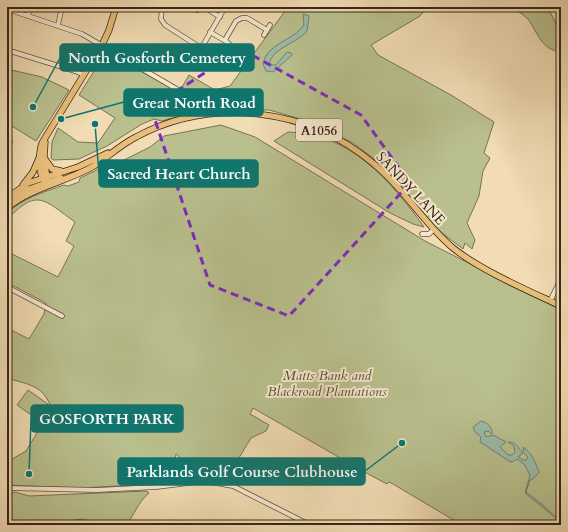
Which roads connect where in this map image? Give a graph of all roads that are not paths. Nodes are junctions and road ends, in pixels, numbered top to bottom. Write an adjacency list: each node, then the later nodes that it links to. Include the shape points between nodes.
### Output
1 (30, 7): 8 (street)
2 (62, 7): 10 (street)
3 (116, 7): 16 (main road)
4 (162, 7): 17 (street, via 161,19 165,25)
5 (204, 7): 9 (street)
6 (225, 7): 9 (street)
7 (7, 9): 8 (street)
8 (28, 16): 10 (street)
9 (220, 16): 13 (street)
10 (58, 25): 16 (street)
11 (270, 25): 12 (street)
12 (267, 30): 14 (street); 15 (street, via 247,18 242,18 236,22)
13 (210, 32): 15 (street); 17 (street)
14 (264, 35)
15 (225, 40): 21 (street, via 232,50)
16 (102, 45): 23 (main road); 24 (street)
17 (201, 48): 19 (street)
18 (7, 50): 23 (street)
19 (198, 54)
20 (220, 60): 21 (street)
21 (225, 62): 22 (street)
22 (230, 65)
23 (84, 76): 26 (main road, via 46,136 41,147)
24 (200, 102)
25 (120, 146): 27 (main road, SANDY LANE / A1056, via 86,164); 28 (main road, SANDY LANE / A1056); 33 (main road, SANDY LANE / A1056, via 137,136 189,116 242,112 287,119 339,139 374,163)
26 (42, 156): 27 (main road, via 51,167); 29 (main road); 30 (main road)
27 (62, 171): 29 (main road, SANDY LANE / A1056)
28 (81, 173): 29 (main road); 32 (main road, SANDY LANE / A1056, via 23,197)
29 (45, 178): 30 (main road, SANDY LANE / A1056); 32 (main road)
30 (21, 187): 31 (main road, SANDY LANE / A1056)
31 (7, 198)
32 (7, 207)
33 (433, 230): 34 (street, via 429,234); 37 (main road, SANDY LANE / A1056, via 476,264)
34 (422, 234)
35 (561, 279): 37 (street)
36 (7, 287): 39 (street)
37 (550, 301): 38 (main road, SANDY LANE / A1056)
38 (561, 306)
39 (62, 316)
40 (7, 488): 41 (street, via 97,490 205,481 233,486)
41 (310, 525)

